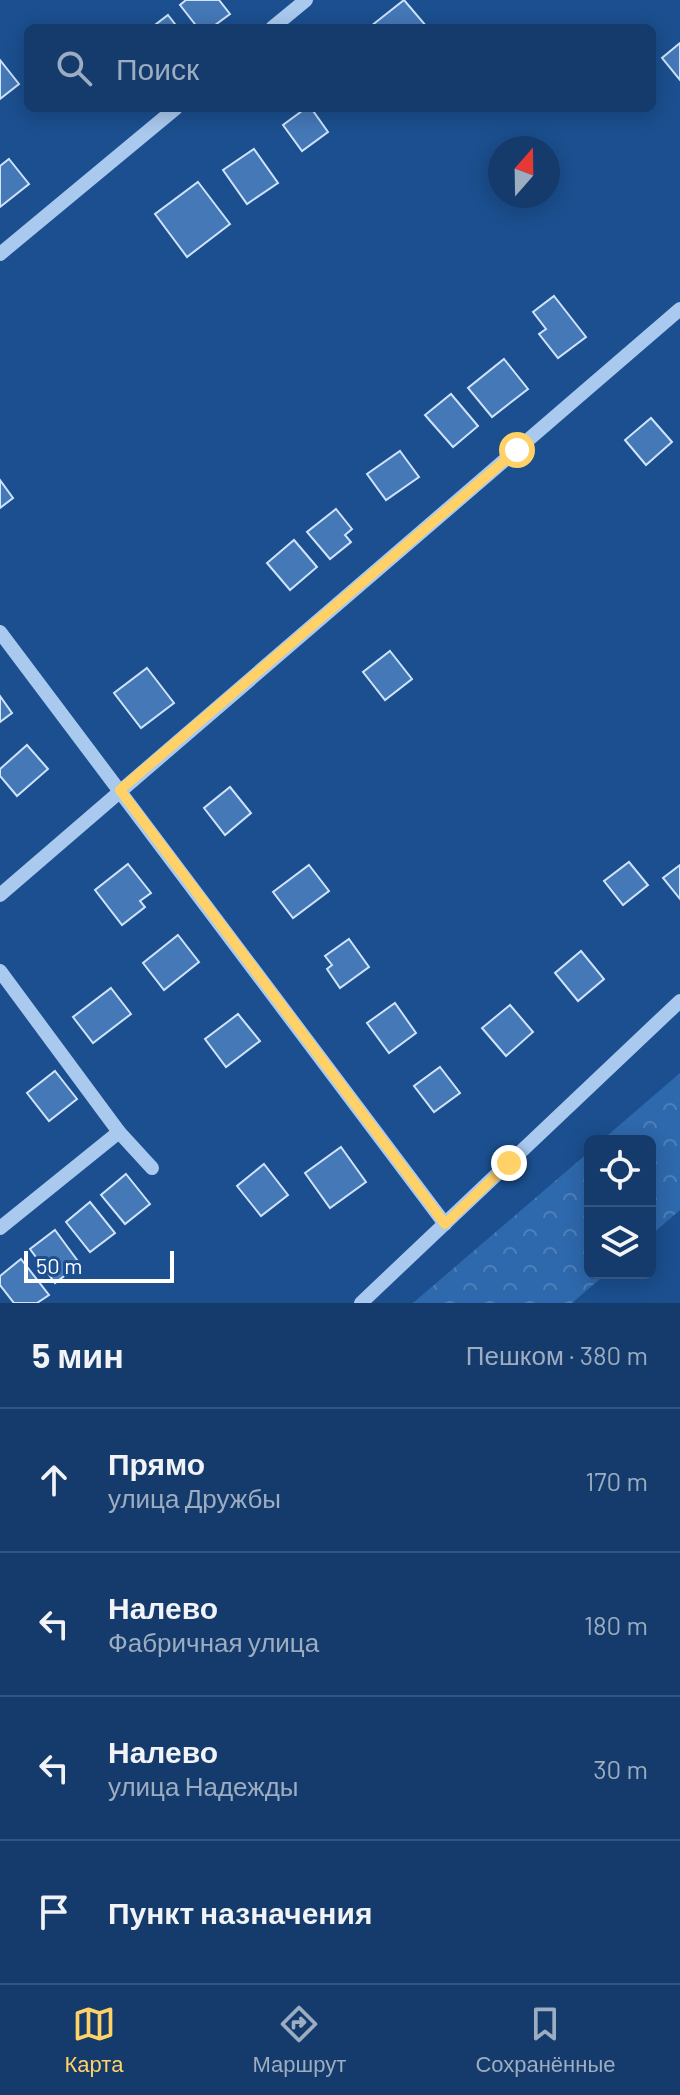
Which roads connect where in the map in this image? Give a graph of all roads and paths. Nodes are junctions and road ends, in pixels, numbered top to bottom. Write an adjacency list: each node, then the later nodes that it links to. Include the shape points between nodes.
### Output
1 (306, 0): 2 (street)
2 (277, 24)
3 (171, 112): 4 (street)
4 (0, 254)
5 (680, 309): 7 (street)
6 (0, 632): 7 (street)
7 (120, 790): 8 (street); 13 (street)
8 (0, 895)
9 (0, 971): 11 (street)
10 (680, 1001): 13 (street)
11 (119, 1132): 12 (street); 14 (street)
12 (152, 1168)
13 (445, 1224): 15 (street)
14 (0, 1228)
15 (361, 1303)

